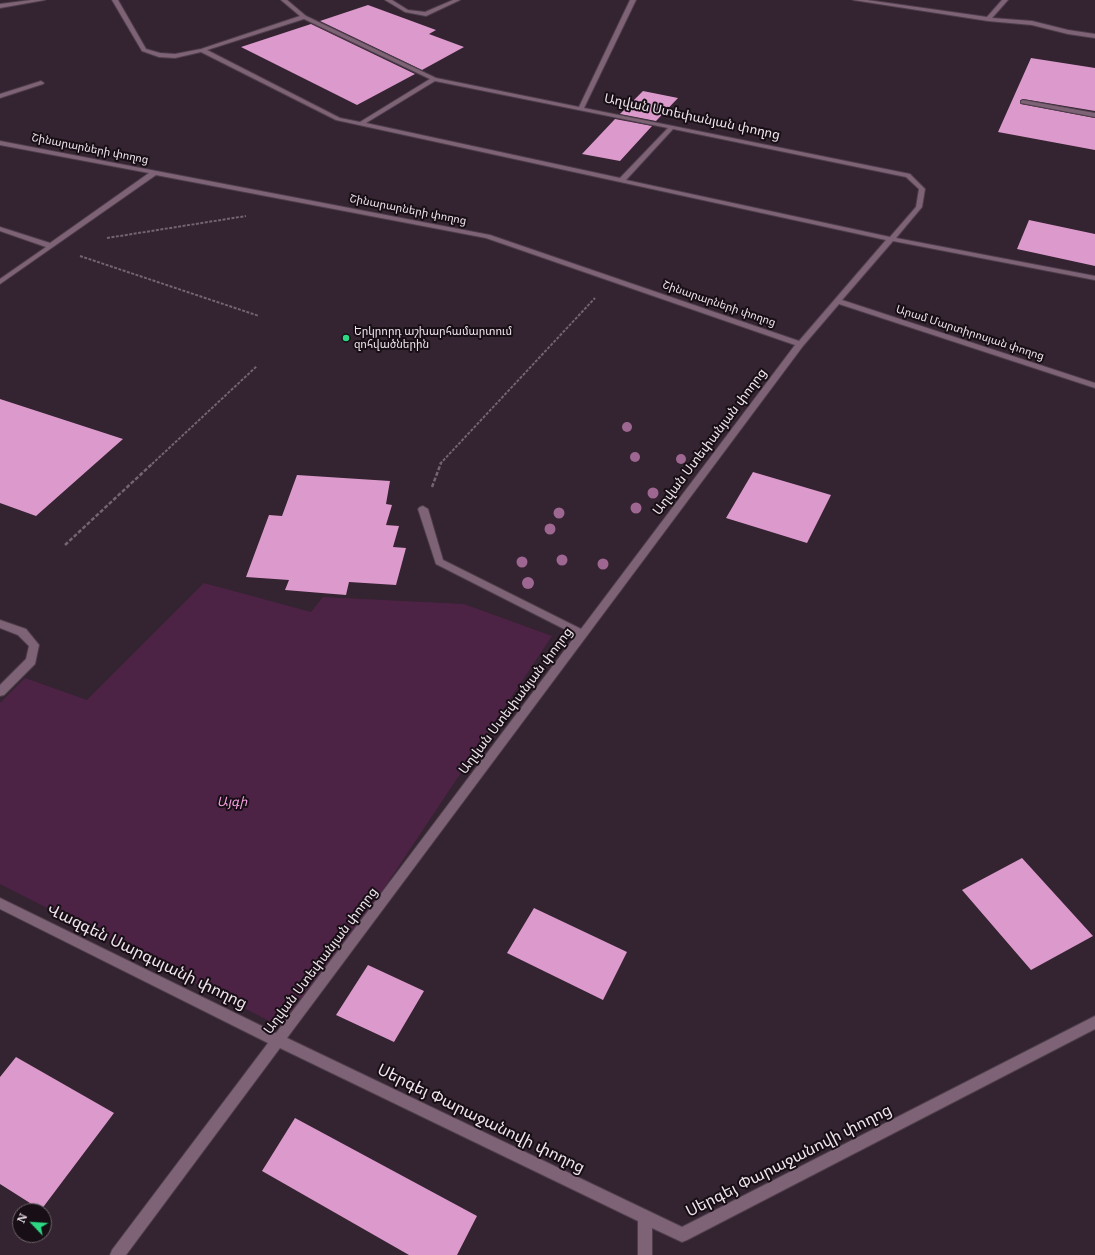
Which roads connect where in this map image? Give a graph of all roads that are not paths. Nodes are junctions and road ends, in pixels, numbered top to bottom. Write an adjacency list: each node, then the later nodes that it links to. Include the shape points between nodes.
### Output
1 (42, 0): 9 (street)
2 (115, 0): 13 (street, via 144,50 159,55 175,56)
3 (284, 0): 10 (street, Աղվան Ստեփանյան փողոց)
4 (388, 0): 5 (street, via 407,12 426,14)
5 (457, 0)
6 (633, 0): 18 (street)
7 (856, 0): 11 (street)
8 (1005, 0): 11 (street)
9 (0, 6)
10 (304, 17): 13 (street); 14 (street, Աղվան Ստեփանյան փողոց)
11 (988, 19): 12 (street, via 1032,23)
12 (1095, 36)
13 (202, 50): 20 (street, via 338,119)
14 (434, 79): 18 (street, Աղվան Ստեփանյան փողոց); 20 (street)
15 (41, 83): 16 (street)
16 (0, 96)
17 (1024, 102): 19 (street)
18 (581, 108): 21 (street, Աղվան Ստեփանյան փողոց)
19 (1095, 115)
20 (361, 124): 24 (street)
21 (672, 127): 24 (street); 26 (street, Աղվան Ստեփանյան փողոց, via 908,175 922,190 919,207)
22 (0, 143): 23 (street, Շինարարների փողոց)
23 (154, 173): 27 (street); 31 (street, Շինարարների փողոց, via 488,236)
24 (621, 180): 26 (street)
25 (0, 229): 27 (street)
26 (891, 239): 28 (street); 30 (street, Աղվան Ստեփանյան փողոց)
27 (51, 246): 29 (street)
28 (1095, 278)
29 (0, 282)
30 (838, 301): 31 (street, Աղվան Ստեփանյան փողոց); 32 (street, Արամ Մարտիրոսյան փողոց)
31 (800, 344): 35 (street, Աղվան Ստեփանյան փողոց)
32 (1095, 386)
33 (423, 509): 35 (street, via 439,562)
34 (0, 624): 36 (street, via 22,632 34,645 31,661)
35 (583, 634): 39 (street, Աղվան Ստեփանյան փողոց)
36 (0, 692)
37 (0, 903): 39 (street, Վազգեն Սարգսյանի փողոց)
38 (1095, 1022): 40 (street, Սերգեյ Փարաջանովի փողոց, via 682,1235)
39 (279, 1041): 40 (street, Սերգեյ Փարաջանովի փողոց); 41 (street, Աղվան Ստեփանյան փողոց)
40 (644, 1216): 42 (street)
41 (116, 1255)
42 (645, 1255)

